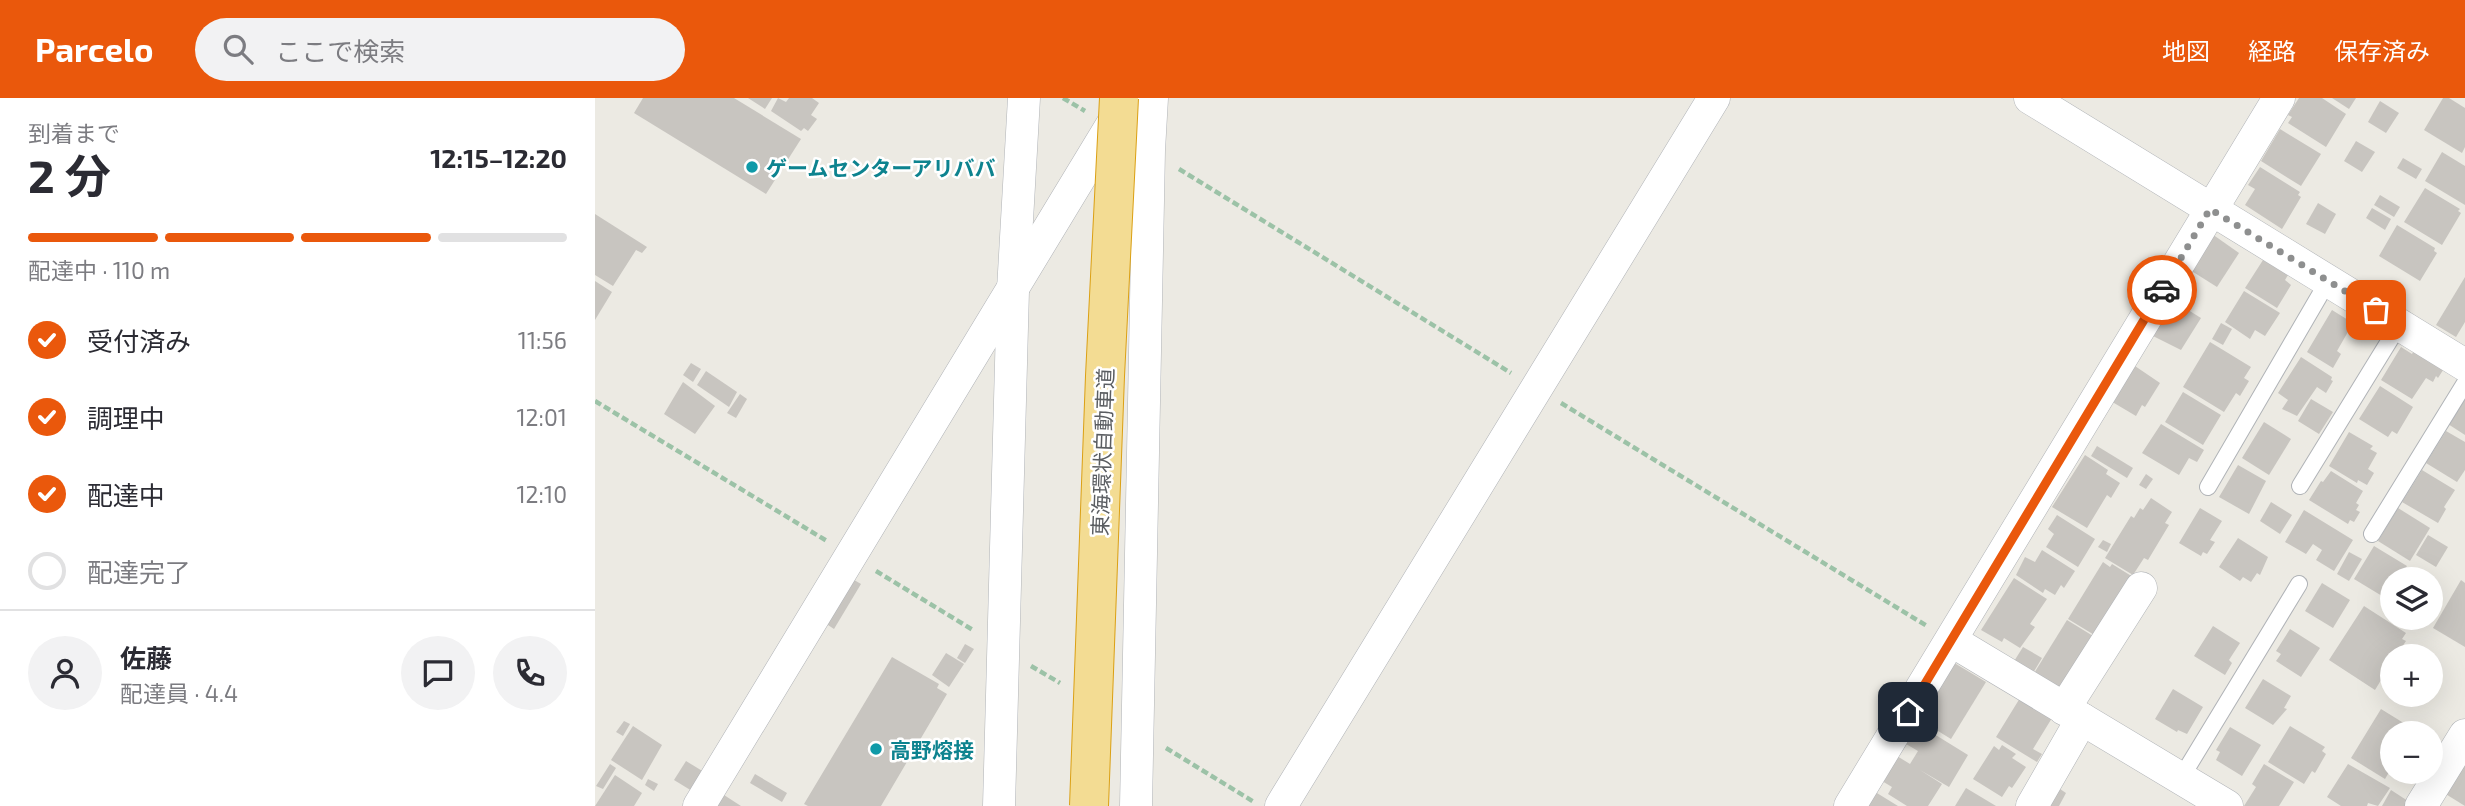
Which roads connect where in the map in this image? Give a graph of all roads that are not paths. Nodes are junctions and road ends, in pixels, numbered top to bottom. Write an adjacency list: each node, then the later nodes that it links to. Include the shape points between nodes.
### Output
1 (1024, 98): 10 (street)
2 (1128, 98): 7 (street)
3 (1152, 98): 26 (street)
4 (1714, 98): 27 (street)
5 (2030, 98): 8 (street)
6 (2279, 98): 8 (street)
7 (1115, 113): 10 (street); 25 (highway, 東海環状自動車道, bridge)
8 (2210, 209): 9 (street); 19 (street)
9 (2328, 281): 11 (street); 15 (lane)
10 (1013, 290): 23 (street); 24 (street)
11 (2399, 325): 12 (street); 14 (lane)
12 (2465, 365)
13 (2465, 383): 16 (lane)
14 (2300, 486)
15 (2208, 487)
16 (2372, 534)
17 (2299, 584): 22 (lane)
18 (2141, 588): 20 (street)
19 (1951, 641): 20 (street); 28 (street)
20 (2073, 714): 22 (street); 29 (street)
21 (2465, 735): 31 (street)
22 (2181, 778): 30 (street)
23 (699, 806)
24 (999, 806)
25 (1089, 806)
26 (1136, 806)
27 (1281, 806)
28 (1850, 806)
29 (2032, 806)
30 (2227, 806)
31 (2421, 806)

